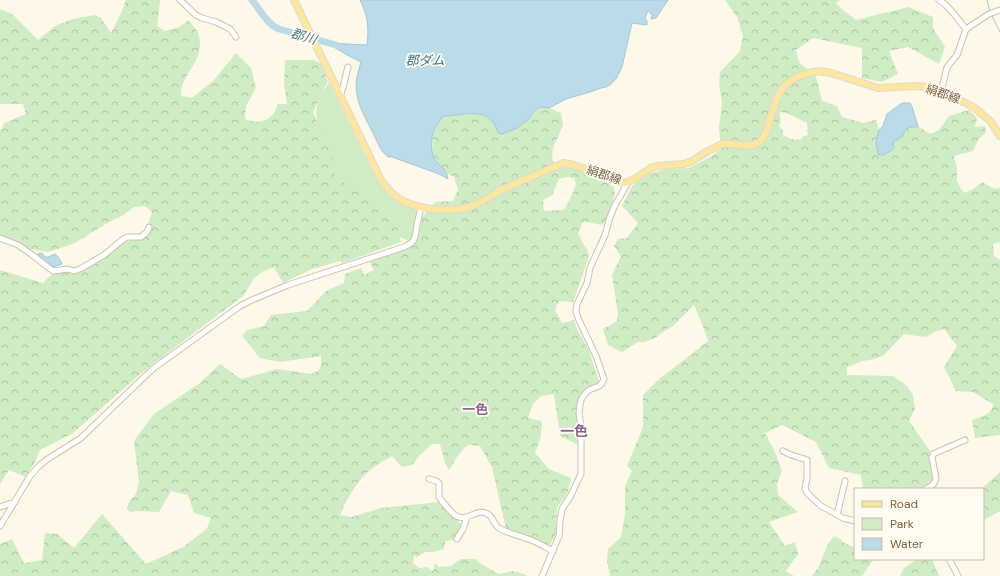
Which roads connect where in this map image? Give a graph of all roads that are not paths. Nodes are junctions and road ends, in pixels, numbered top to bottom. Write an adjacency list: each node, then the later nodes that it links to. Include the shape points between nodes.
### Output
1 (180, 0): 6 (street, via 196,15 230,29)
2 (294, 0): 9 (main road, 絹郡線)
3 (939, 0): 5 (street, via 953,12)
4 (1000, 10): 5 (street)
5 (966, 29): 8 (street, via 957,55 947,67)
6 (236, 37)
7 (348, 67): 9 (street)
8 (941, 92): 10 (main road, 絹郡線, via 975,108 991,122); 11 (main road, 絹郡線, via 915,86 878,88 823,71 809,73 799,76 782,89 765,135 756,144 722,144 688,162 651,168)
9 (340, 96): 12 (main road, 絹郡線, via 380,180 398,198)
10 (1000, 136)
11 (628, 182): 12 (main road, 絹郡線, via 616,181 564,163 499,191 473,206 462,209); 27 (street, via 610,217 577,304 578,318 604,379 581,400 581,474 562,509 559,536)
12 (420, 207): 20 (street, via 416,232 411,243 252,300 154,368 81,438 38,467)
13 (149, 226): 14 (street, via 141,237 127,237 104,255 74,271 53,271 18,245)
14 (0, 238)
15 (964, 440): 19 (street, via 933,454 936,478 933,486)
16 (783, 451): 22 (street, via 807,460 807,493 821,506)
17 (429, 479): 23 (street, via 438,483 439,497 452,514 456,517)
18 (845, 481): 22 (street)
19 (928, 488)
20 (15, 502): 21 (street); 25 (street)
21 (0, 507)
22 (837, 515): 24 (street)
23 (467, 517): 26 (street); 27 (street, via 485,513 492,518 498,528)
24 (854, 522)
25 (0, 526)
26 (457, 539)
27 (554, 551): 29 (street)
28 (950, 560): 30 (street)
29 (542, 576)
30 (958, 576)

